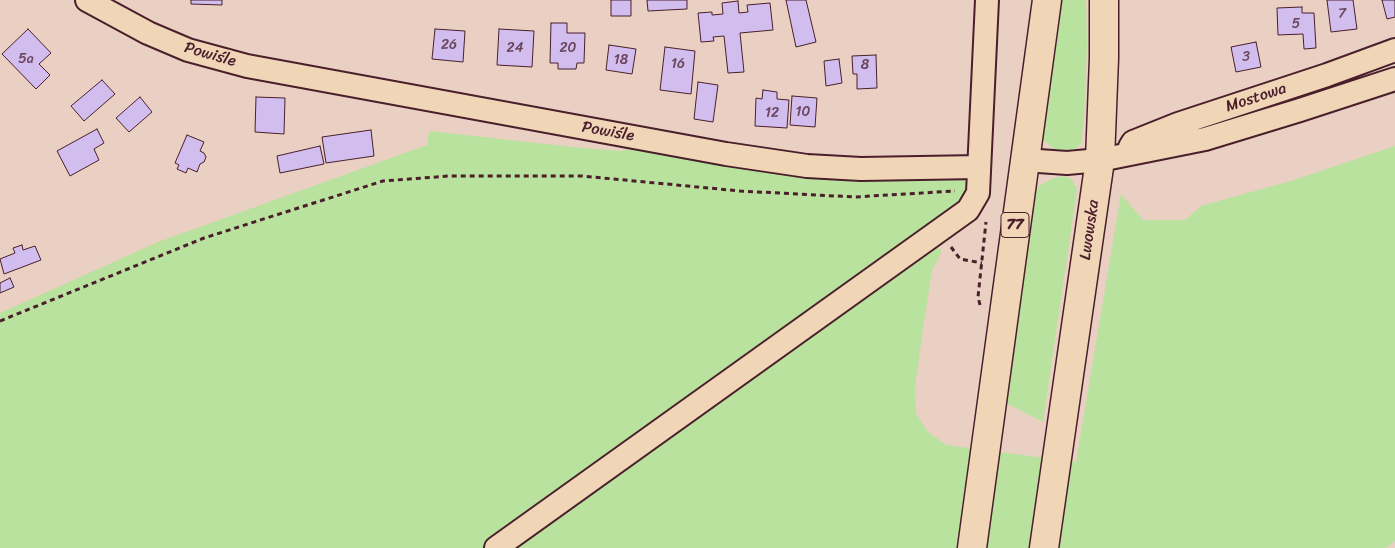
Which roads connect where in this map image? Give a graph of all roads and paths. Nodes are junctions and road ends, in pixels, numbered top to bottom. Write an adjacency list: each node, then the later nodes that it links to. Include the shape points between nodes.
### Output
1 (87, 0): 9 (street, Powiśle, via 148,33 188,50 247,66 807,166 861,169)
2 (987, 0): 9 (street)
3 (1047, 0): 8 (main road, 77)
4 (1104, 0): 7 (main road, Lwowska, via 1104,58)
5 (1395, 50): 7 (street, Mostowa, via 1178,124 1133,142)
6 (1395, 78): 7 (street, Mostowa, via 1205,139)
7 (1113, 158): 8 (street, via 1066,163); 16 (main road, Lwowska, via 1056,458)
8 (1024, 160): 15 (main road, 77)
9 (979, 167): 11 (street, via 978,193 968,210)
10 (953, 191): 13 (path, via 855,197 740,191 582,176 449,176 383,180 204,238)
11 (940, 230): 12 (path, via 960,259 982,263 978,297 980,306); 14 (street)
12 (986, 311)
13 (0, 321)
14 (496, 548)
15 (972, 548)
16 (1044, 548)

